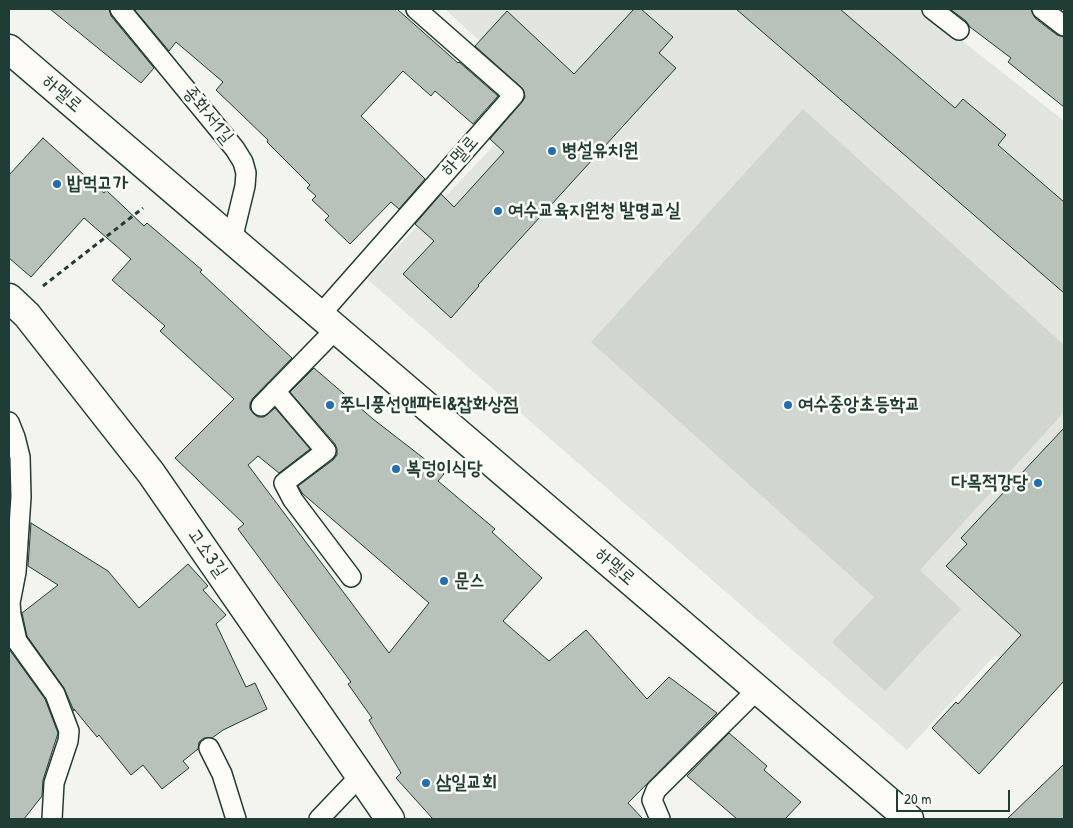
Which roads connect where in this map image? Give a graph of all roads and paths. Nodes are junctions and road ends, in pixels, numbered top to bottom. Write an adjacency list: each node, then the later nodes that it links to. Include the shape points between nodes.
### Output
1 (120, 9): 9 (lane, 종화서1길, via 243,162 245,186)
2 (416, 9): 11 (lane, 하멜로, via 514,95)
3 (932, 9): 6 (lane)
4 (1042, 9): 5 (lane)
5 (1064, 26)
6 (959, 30)
7 (9, 49): 8 (street, 하멜로)
8 (170, 187): 9 (street, 하멜로); 10 (path)
9 (232, 240): 11 (street, 하멜로)
10 (12, 305): 18 (street, 고소3길, via 27,315 151,473)
11 (328, 322): 12 (lane); 16 (street, 하멜로)
12 (275, 391): 13 (lane); 15 (lane, via 326,451 284,482 293,500)
13 (261, 406)
14 (9, 422): 19 (lane, via 20,457 21,497 19,551 11,615 17,641 54,694 69,731 54,783)
15 (351, 577)
16 (758, 689): 23 (lane, via 656,790 652,800); 24 (street, 하멜로)
17 (209, 748): 20 (lane, via 222,774)
18 (361, 775): 21 (lane); 22 (street, 고소3길)
19 (52, 819)
20 (236, 819)
21 (319, 819)
22 (390, 819)
23 (660, 819)
24 (909, 819)

